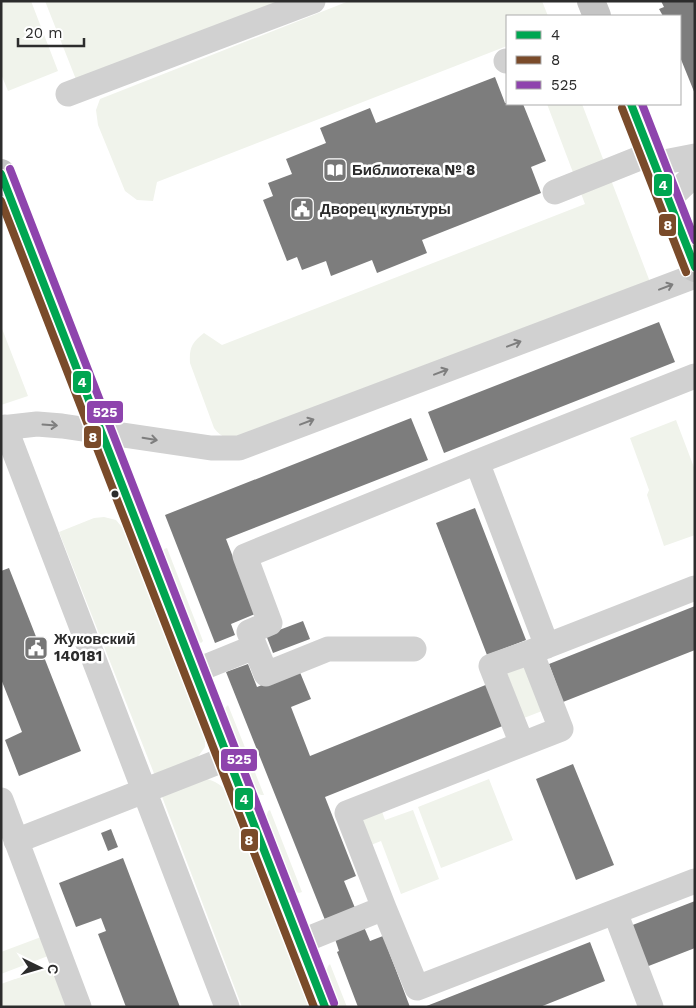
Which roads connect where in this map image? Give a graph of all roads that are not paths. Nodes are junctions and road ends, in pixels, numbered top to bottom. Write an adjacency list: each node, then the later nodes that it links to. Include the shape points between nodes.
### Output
1 (313, 1): 4 (street)
2 (591, 1): 3 (main road)
3 (597, 15)
4 (68, 94)
5 (631, 105): 7 (main road)
6 (695, 156): 7 (street)
7 (652, 159): 10 (street); 11 (main road)
8 (1, 173): 12 (main road)
9 (695, 174): 11 (street)
10 (555, 192)
11 (668, 200): 13 (main road)
12 (7, 210): 17 (main road)
13 (695, 268)
14 (695, 276): 17 (street, one-way to 14, via 211,448 239,448)
15 (695, 376): 18 (street)
16 (3, 428): 17 (street, one-way to 17, via 37,424); 26 (street)
17 (102, 432): 23 (main road)
18 (476, 462): 20 (street, via 245,556 270,623 249,632); 22 (street)
19 (695, 588): 22 (street)
20 (254, 646): 21 (street, via 266,674 328,650); 23 (street)
21 (414, 649)
22 (539, 649): 24 (street, via 561,729); 24 (street, via 491,666)
23 (195, 671): 25 (main road)
24 (522, 744): 30 (street, via 347,813)
25 (228, 758): 26 (street); 32 (main road)
26 (144, 791): 28 (street); 34 (street)
27 (1, 800): 28 (street)
28 (16, 840): 33 (street)
29 (695, 881): 31 (street)
30 (384, 908): 31 (street, via 417,988); 32 (street)
31 (615, 912): 36 (street)
32 (300, 942): 35 (main road)
33 (79, 1007)
34 (227, 1007)
35 (325, 1007)
36 (651, 1007)

